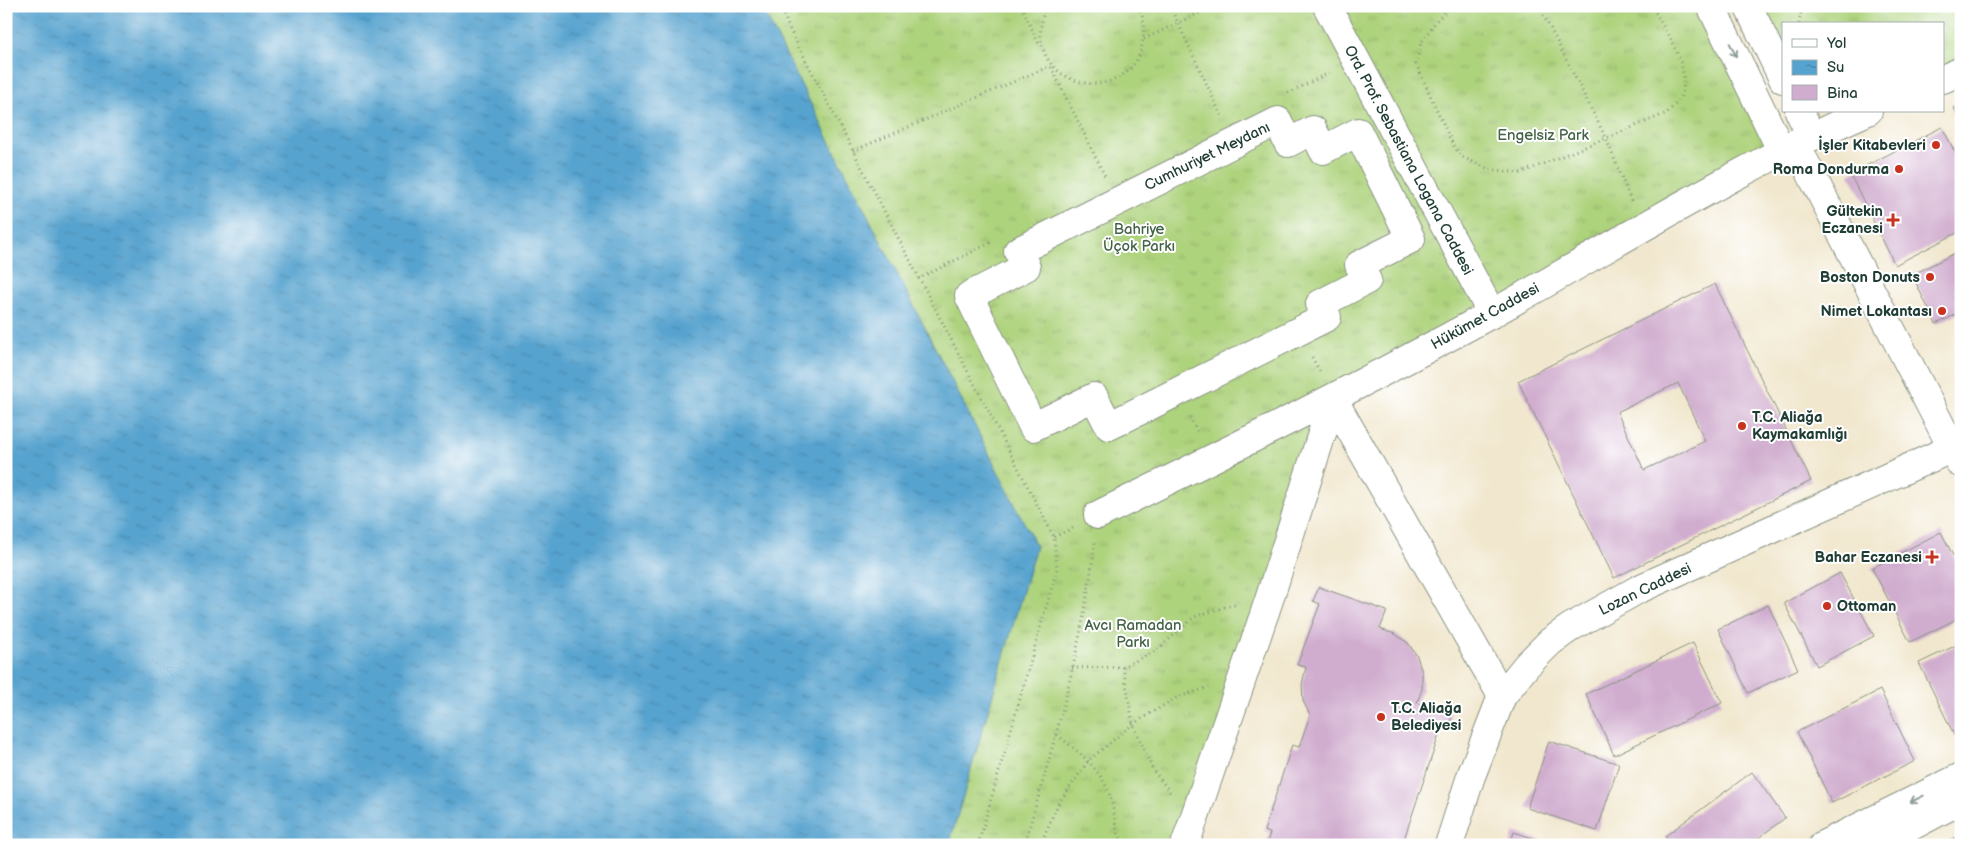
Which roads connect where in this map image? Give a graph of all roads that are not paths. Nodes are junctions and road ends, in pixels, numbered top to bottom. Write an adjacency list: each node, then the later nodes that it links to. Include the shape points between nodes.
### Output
1 (1327, 6): 10 (street, Ord. Prof. Sebastiana Logana Caddesi)
2 (1711, 6): 9 (street, one-way to 9)
3 (1748, 6): 5 (street)
4 (1961, 71): 6 (street)
5 (1782, 77)
6 (1944, 78)
7 (1799, 112): 9 (street)
8 (1866, 112): 9 (street, Hükümet Caddesi)
9 (1796, 143): 10 (street, Hükümet Caddesi); 13 (street)
10 (1492, 314): 12 (street, Hükümet Caddesi)
11 (1179, 391): 11 (street, Cumhuriyet Meydanı, via 1108,426 1094,397 1033,427 969,296 1026,267 1018,251 1278,121 1288,142 1313,130 1323,150 1358,132 1411,239 1359,265 1367,280 1320,304 1327,317)
12 (1333, 399): 14 (street, Hükümet Caddesi); 15 (street); 18 (street, via 1268,603)
13 (1957, 456): 15 (street, Lozan Caddesi, via 1639,589 1550,642)
14 (1098, 515)
15 (1502, 696): 19 (street, Lozan Caddesi, via 1471,776)
16 (1961, 778): 20 (street, one-way to 20)
17 (1961, 800): 21 (street)
18 (1185, 845)
19 (1450, 845)
20 (1824, 845)
21 (1876, 845)

